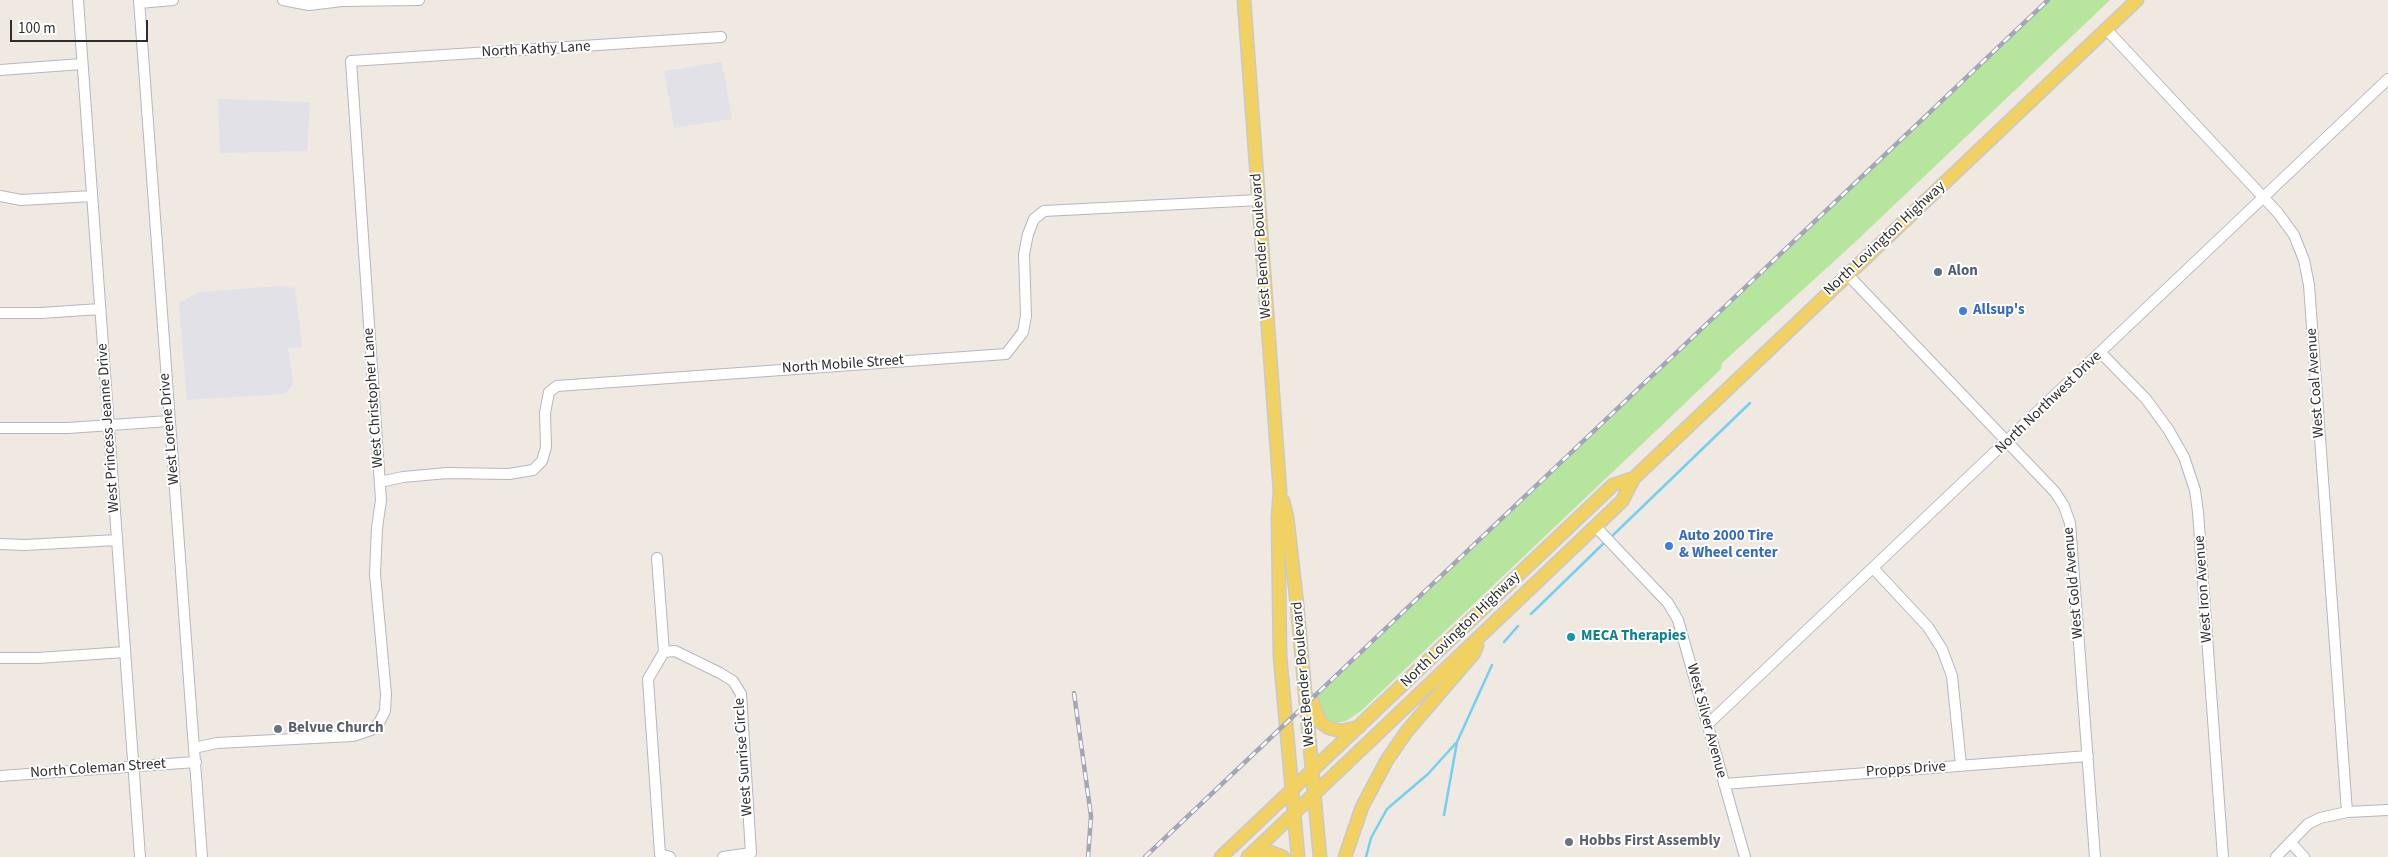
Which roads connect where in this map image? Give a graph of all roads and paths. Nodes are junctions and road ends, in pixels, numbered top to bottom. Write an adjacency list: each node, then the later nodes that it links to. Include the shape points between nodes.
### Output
1 (78, 0): 11 (street, West Princess Jeanne Drive)
2 (172, 0): 7 (street)
3 (283, 0): 4 (street, via 309,5)
4 (419, 0)
5 (1244, 0): 17 (main road, West Bender Boulevard)
6 (2136, 0): 8 (main road, North Lovington Highway)
7 (139, 2): 22 (street, West Lorene Drive)
8 (2106, 29): 16 (street, West Coal Avenue); 18 (main road, North Lovington Highway)
9 (721, 37): 10 (street, North Kathy Lane)
10 (351, 61): 27 (street, West Christopher Lane)
11 (82, 64): 12 (street); 15 (street, West Princess Jeanne Drive)
12 (0, 70)
13 (2388, 79): 16 (street, North Northwest Drive)
14 (0, 196): 15 (street, via 20,200)
15 (92, 196): 19 (street, West Princess Jeanne Drive)
16 (2264, 198): 21 (street, North Northwest Drive); 53 (street, West Coal Avenue, via 2294,236 2304,260 2309,285)
17 (1259, 200): 27 (street, North Mobile Street, via 1044,211 1034,219 1024,254 1026,308 1023,332 1006,354 566,384 549,392 545,414 546,447 542,462 533,470 509,474 447,473); 28 (main road, West Bender Boulevard)
18 (1848, 275): 25 (street, West Gold Avenue); 26 (main road, North Lovington Highway)
19 (100, 309): 20 (street); 23 (street, West Princess Jeanne Drive)
20 (0, 313)
21 (2101, 353): 25 (street, North Northwest Drive); 68 (street, West Iron Avenue, via 2146,399 2168,429 2184,457 2194,490)
22 (169, 422): 23 (street); 41 (street, West Lorene Drive)
23 (109, 426): 24 (street); 30 (street, West Princess Jeanne Drive)
24 (0, 428)
25 (2007, 443): 33 (street, North Northwest Drive); 42 (street, West Gold Avenue, via 2055,492 2070,523)
26 (1634, 478): 29 (main road, North Lovington Highway, via 1622,500); 40 (main road, North Lovington Highway, via 1613,485)
27 (380, 482): 41 (street, West Christopher Lane, via 375,574 386,694 385,711 379,723 372,730 354,736 217,743)
28 (1280, 491): 38 (main road, West Bender Boulevard, via 1287,517); 49 (main road, West Bender Boulevard, via 1280,647)
29 (1595, 526): 34 (main road, North Lovington Highway); 39 (street, West Silver Avenue, via 1668,603 1678,620)
30 (117, 540): 31 (street); 35 (street, West Princess Jeanne Drive)
31 (0, 544)
32 (657, 558): 36 (street)
33 (1874, 568): 39 (street, North Northwest Drive); 44 (street, via 1928,626 1942,649 1952,676)
34 (1483, 633): 50 (main road, North Lovington Highway); 65 (main road, via 1474,653 1407,731 1387,760 1362,807)
35 (125, 652): 37 (street); 45 (street, West Princess Jeanne Drive)
36 (664, 652): 57 (street, via 648,680 660,854); 58 (street, West Sunrise Circle, via 675,650 734,681 741,694 751,854)
37 (0, 658)
38 (1304, 676): 40 (main road, via 1320,722 1341,731); 46 (main road, West Bender Boulevard)
39 (1708, 724): 48 (street, West Silver Avenue)
40 (1359, 726): 46 (main road, North Lovington Highway)
41 (194, 748): 43 (street, West Lorene Drive)
42 (2088, 756): 44 (street, Propps Drive); 67 (street, West Gold Avenue)
43 (196, 762): 45 (street, North Coleman Street); 56 (street, West Lorene Drive)
44 (1961, 765): 48 (street, Propps Drive)
45 (133, 766): 47 (street, North Coleman Street); 55 (street, West Princess Jeanne Drive)
46 (1313, 771): 49 (main road, North Lovington Highway); 50 (main road, West Bender Boulevard)
47 (0, 776)
48 (1724, 784): 66 (street, West Silver Avenue)
49 (1292, 790): 52 (main road, West Bender Boulevard); 59 (main road, North Lovington Highway)
50 (1315, 793): 52 (main road, North Lovington Highway); 64 (main road, West Bender Boulevard)
51 (2388, 810): 53 (street)
52 (1295, 812): 60 (main road, North Lovington Highway); 63 (main road, West Bender Boulevard)
53 (2347, 812): 54 (street, via 2308,824)
54 (2290, 842): 69 (street); 70 (street)
55 (140, 857)
56 (202, 857)
57 (670, 857)
58 (723, 857)
59 (1221, 857)
60 (1248, 857)
61 (1252, 857): 62 (main road, via 1270,852)
62 (1283, 857)
63 (1298, 857)
64 (1320, 857)
65 (1345, 857)
66 (1745, 857)
67 (2095, 857)
68 (2222, 857)
69 (2276, 857)
70 (2304, 857)

